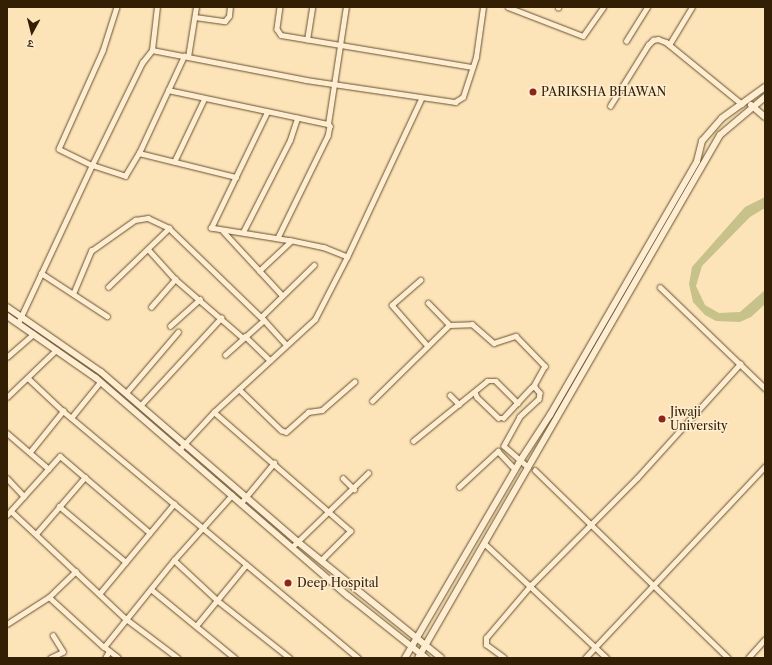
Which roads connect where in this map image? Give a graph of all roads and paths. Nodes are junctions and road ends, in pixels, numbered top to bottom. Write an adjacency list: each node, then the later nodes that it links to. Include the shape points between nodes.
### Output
1 (117, 7): 37 (street, via 103,51 59,149)
2 (157, 7): 18 (street)
3 (196, 7): 13 (street)
4 (230, 7): 13 (street, via 229,16 224,21)
5 (280, 7): 14 (street, via 278,33)
6 (312, 7): 14 (street)
7 (346, 7): 17 (street)
8 (483, 7): 20 (street)
9 (508, 7): 10 (street, via 583,36)
10 (603, 7)
11 (647, 7): 15 (street)
12 (692, 7): 16 (street)
13 (194, 17): 19 (street)
14 (307, 40): 17 (street)
15 (626, 41)
16 (670, 45): 28 (street); 29 (street, via 658,39 653,40)
17 (341, 46): 20 (street); 21 (street)
18 (152, 50): 19 (street); 37 (street, via 142,62)
19 (186, 56): 21 (street); 23 (street)
20 (472, 67): 26 (street, via 460,101)
21 (336, 84): 26 (street); 34 (street)
22 (765, 87): 24 (main road)
23 (168, 90): 25 (street); 35 (street)
24 (756, 94): 27 (main road); 28 (main road)
25 (204, 99): 31 (street); 36 (street)
26 (422, 99): 45 (street)
27 (764, 100): 30 (main road)
28 (745, 102): 30 (main road); 101 (main road, via 722,118 702,141 697,161 550,416)
29 (610, 106)
30 (753, 106): 32 (main road); 104 (main road, via 720,135)
31 (267, 112): 33 (street); 38 (street)
32 (765, 117)
33 (297, 118): 34 (street); 41 (street, via 290,140)
34 (328, 124): 42 (street, via 328,136)
35 (139, 153): 36 (street); 37 (street, via 125,176)
36 (174, 162): 38 (street)
37 (92, 165): 48 (street)
38 (236, 177): 40 (street, via 211,228)
39 (169, 228): 44 (street); 53 (street, via 148,218 135,220 91,251); 63 (street)
40 (223, 231): 41 (street); 47 (street)
41 (243, 232): 42 (street)
42 (278, 238): 43 (street)
43 (291, 241): 45 (street, via 325,248); 47 (street)
44 (148, 250): 49 (street); 52 (street)
45 (347, 257): 70 (street, via 315,319)
46 (314, 265): 54 (street)
47 (259, 271): 54 (street)
48 (41, 273): 53 (street); 61 (street)
49 (175, 279): 55 (street); 58 (street)
50 (420, 280): 71 (street, via 392,305)
51 (660, 286): 76 (street)
52 (108, 287)
53 (73, 294): 60 (street)
54 (282, 295): 63 (street)
55 (200, 299): 62 (street); 66 (street)
56 (428, 304): 65 (street)
57 (7, 307): 61 (main road)
58 (151, 307)
59 (7, 316): 64 (main road)
60 (107, 316)
61 (21, 317): 64 (street); 84 (main road, via 91,365)
62 (222, 318): 69 (street); 90 (street)
63 (262, 319): 69 (street); 70 (street)
64 (18, 323): 68 (main road)
65 (449, 325): 71 (street); 80 (street, via 472,324 494,342 516,336 545,366)
66 (170, 326)
67 (178, 332): 84 (street)
68 (33, 334): 72 (main road); 74 (street)
69 (244, 337): 73 (street); 75 (street)
70 (286, 345): 75 (street)
71 (427, 345): 87 (street)
72 (56, 350): 77 (street); 78 (main road)
73 (225, 355)
74 (7, 357)
75 (270, 360): 82 (street)
76 (740, 364): 81 (street); 123 (street, via 637,478)
77 (28, 378): 86 (street); 91 (street)
78 (100, 382): 93 (street); 98 (main road)
79 (354, 382): 82 (street, via 322,410 308,412 286,432)
80 (534, 386): 88 (street); 97 (street, via 540,393 539,399 520,417)
81 (765, 388)
82 (239, 389): 92 (street)
83 (476, 392): 88 (street, via 487,381 493,380); 88 (street, via 477,397 499,418 503,418); 89 (street)
84 (126, 393): 90 (main road)
85 (450, 395): 89 (street)
86 (7, 397)
87 (372, 401)
88 (518, 403)
89 (459, 404): 95 (street)
90 (140, 406): 96 (main road)
91 (63, 411): 93 (street); 100 (street)
92 (214, 412): 96 (street); 102 (street)
93 (71, 418): 118 (street)
94 (7, 433): 100 (street)
95 (413, 441)
96 (185, 444): 98 (street); 116 (main road)
97 (504, 446): 99 (street); 101 (street)
98 (179, 450): 114 (main road)
99 (498, 451): 106 (street); 112 (street)
100 (30, 452): 105 (street)
101 (520, 461): 104 (street); 106 (main road)
102 (274, 463): 116 (street); 121 (street)
103 (765, 466): 136 (street)
104 (528, 467): 128 (main road)
105 (49, 469): 109 (street, via 60,456); 115 (street)
106 (515, 469): 147 (main road)
107 (535, 470): 123 (street)
108 (368, 473): 113 (street)
109 (85, 477): 119 (street); 126 (street)
110 (7, 478): 115 (street)
111 (343, 478): 113 (street)
112 (459, 487)
113 (354, 489): 121 (street)
114 (232, 495): 117 (main road); 124 (street)
115 (24, 496): 120 (street)
116 (246, 497): 117 (street); 127 (main road)
117 (241, 503): 129 (main road)
118 (174, 504): 124 (street); 126 (street)
119 (59, 506): 125 (street); 132 (street)
120 (11, 511): 122 (street); 125 (street)
121 (330, 513): 127 (street); 131 (street, via 351,531)
122 (7, 515)
123 (590, 523): 135 (street); 136 (street)
124 (203, 528): 130 (street); 133 (street)
125 (36, 534): 134 (street)
126 (150, 534): 132 (street)
127 (298, 542): 129 (street); 131 (main road)
128 (484, 543): 135 (street); 149 (main road)
129 (292, 547): 142 (main road)
130 (174, 560): 137 (street); 141 (street)
131 (321, 561): 140 (main road)
132 (126, 562): 138 (street)
133 (246, 565): 141 (street); 161 (street)
134 (76, 571): 138 (street); 139 (street)
135 (531, 585): 151 (street); 164 (street, via 484,641)
136 (652, 586): 151 (street); 167 (street)
137 (151, 589): 143 (street); 145 (street)
138 (100, 593): 143 (street)
139 (49, 597): 144 (street); 152 (street)
140 (366, 598): 142 (main road); 147 (main road)
141 (217, 600): 145 (street); 160 (street)
142 (360, 605): 150 (main road)
143 (125, 618): 152 (street); 158 (street)
144 (7, 624)
145 (196, 626): 159 (street)
146 (53, 636): 155 (street, via 63,652)
147 (417, 638): 149 (main road); 150 (main road)
148 (765, 639): 168 (street)
149 (426, 645): 154 (main road); 163 (main road)
150 (412, 646): 154 (main road); 162 (main road)
151 (596, 646): 165 (street); 166 (street)
152 (104, 647): 153 (street)
153 (109, 650): 156 (street); 157 (street)
154 (422, 657)
155 (50, 658)
156 (105, 658)
157 (118, 658)
158 (178, 658)
159 (235, 658)
160 (290, 658)
161 (358, 658)
162 (405, 658)
163 (441, 658)
164 (504, 658)
165 (585, 658)
166 (607, 658)
167 (728, 658)
168 (748, 658)

